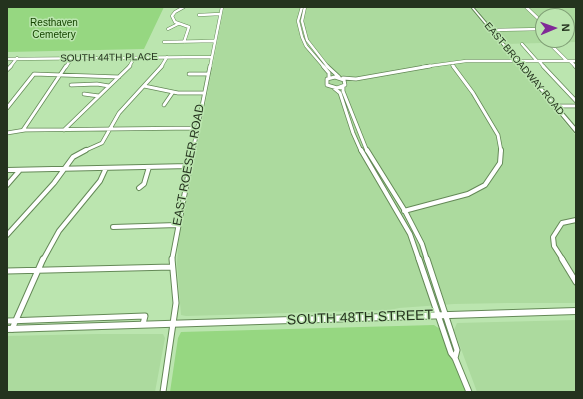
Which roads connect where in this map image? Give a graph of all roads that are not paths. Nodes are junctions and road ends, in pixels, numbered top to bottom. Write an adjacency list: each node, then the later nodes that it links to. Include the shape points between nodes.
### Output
1 (184, 7): 10 (street, via 172,16)
2 (222, 7): 7 (street, EAST ROESER ROAD)
3 (302, 7): 37 (street, via 298,21 302,37 306,46 329,73)
4 (305, 7): 36 (street, via 302,21 307,40)
5 (472, 7): 13 (main road, EAST BROADWAY ROAD)
6 (526, 7): 9 (street)
7 (220, 14): 8 (street); 14 (street, EAST ROESER ROAD)
8 (199, 15)
9 (535, 15)
10 (178, 24): 11 (street); 16 (street, via 189,26)
11 (168, 29)
12 (535, 29): 13 (street)
13 (492, 30): 26 (main road, EAST BROADWAY ROAD)
14 (214, 41): 16 (street); 20 (street, EAST ROESER ROAD)
15 (164, 42): 16 (street)
16 (184, 42)
17 (522, 44): 27 (street)
18 (554, 48): 28 (street)
19 (167, 57): 20 (street, SOUTH 44TH PLACE); 22 (street, SOUTH 44TH PLACE); 43 (street)
20 (211, 57): 33 (street, EAST ROESER ROAD)
21 (17, 58): 23 (street, SOUTH 44TH PLACE); 24 (street, SOUTH 44TH PLACE); 31 (street)
22 (134, 58): 24 (street, SOUTH 44TH PLACE); 35 (street)
23 (7, 59)
24 (71, 59): 34 (street)
25 (576, 60): 28 (street)
26 (518, 61): 27 (street); 29 (street); 52 (main road, EAST BROADWAY ROAD)
27 (538, 61): 28 (street); 50 (street)
28 (569, 61): 30 (street)
29 (451, 63): 39 (street); 70 (street, via 498,135 502,148 500,163 494,174 477,190)
30 (576, 67)
31 (7, 70)
32 (189, 74): 33 (street)
33 (207, 74): 46 (street, EAST ROESER ROAD)
34 (59, 76): 35 (street); 54 (street, via 34,74); 58 (street)
35 (119, 77): 42 (street)
36 (339, 77): 37 (street); 38 (street)
37 (329, 78): 44 (street, via 326,84)
38 (343, 78): 39 (street); 41 (street)
39 (356, 79): 41 (street)
40 (71, 85): 42 (street)
41 (345, 85): 44 (street); 55 (street, via 343,91)
42 (109, 86): 48 (street)
43 (144, 86): 45 (street); 57 (street, via 119,113)
44 (334, 88): 49 (street, via 339,92)
45 (173, 92): 46 (street); 51 (street)
46 (203, 93): 56 (street, EAST ROESER ROAD)
47 (84, 94): 48 (street)
48 (100, 96): 59 (street)
49 (342, 101): 55 (street); 71 (street, via 363,155)
50 (576, 101)
51 (164, 105)
52 (555, 106): 53 (street); 60 (main road, EAST BROADWAY ROAD)
53 (576, 106)
54 (7, 108)
55 (352, 116): 70 (street, via 372,162)
56 (197, 128): 57 (street); 62 (street, EAST ROESER ROAD)
57 (110, 129): 59 (street); 65 (street, via 102,143 73,157)
58 (23, 130): 59 (street); 61 (street)
59 (64, 130)
60 (576, 131)
61 (7, 133)
62 (189, 166): 63 (street); 73 (street, EAST ROESER ROAD)
63 (149, 167): 64 (street); 69 (street, via 144,184)
64 (106, 168): 65 (street); 77 (street, via 100,181 59,231)
65 (64, 169): 67 (street); 75 (street)
66 (7, 170): 67 (street)
67 (20, 170): 68 (street)
68 (7, 185)
69 (139, 188)
70 (405, 211): 71 (street); 81 (street, via 422,244)
71 (399, 213): 82 (street, via 416,248)
72 (576, 220): 79 (street, via 562,223 552,237 554,246)
73 (177, 225): 74 (street); 76 (street, EAST ROESER ROAD)
74 (113, 227)
75 (7, 235)
76 (172, 267): 77 (street); 86 (street, EAST ROESER ROAD, via 176,299)
77 (38, 270): 78 (street); 84 (street)
78 (7, 271)
79 (576, 282)
80 (576, 311): 81 (main road, SOUTH 48TH STREET)
81 (445, 315): 82 (main road, SOUTH 48TH STREET); 88 (street, via 457,350)
82 (437, 316): 86 (main road, SOUTH 48TH STREET); 88 (street)
83 (7, 320): 84 (street)
84 (15, 320): 85 (street, via 146,316); 87 (street)
85 (143, 324): 86 (main road, SOUTH 48TH STREET); 87 (main road, SOUTH 48TH STREET)
86 (174, 324): 89 (street, EAST ROESER ROAD)
87 (9, 329)
88 (455, 358): 90 (street)
89 (163, 392)
90 (470, 392)

